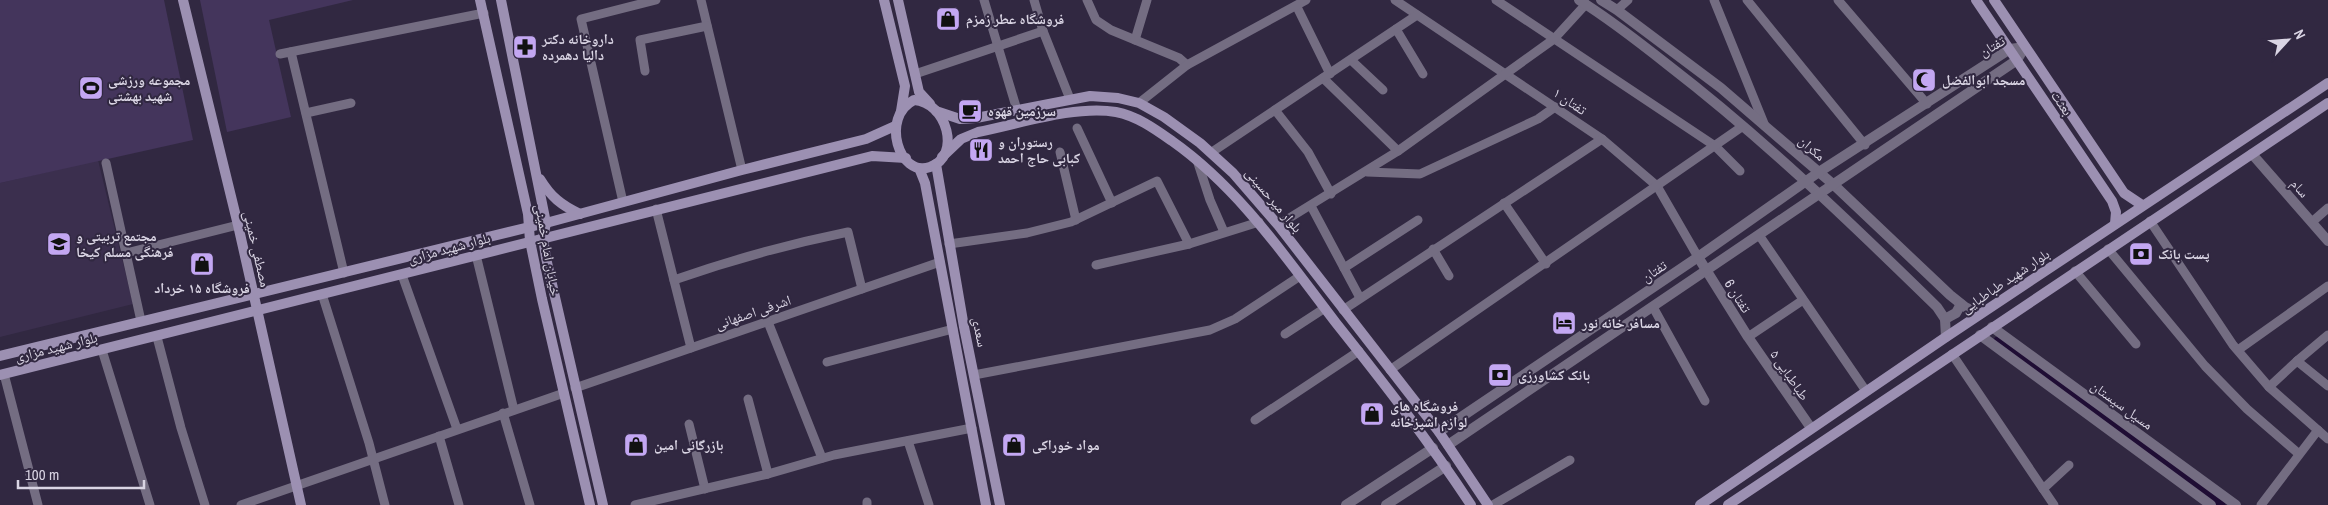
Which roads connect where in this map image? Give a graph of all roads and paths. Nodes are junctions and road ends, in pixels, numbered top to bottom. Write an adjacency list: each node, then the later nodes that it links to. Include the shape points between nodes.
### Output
1 (183, 0): 102 (main road, مصطفی خمینی)
2 (480, 0): 25 (main road, خیابان امام خمینی)
3 (501, 0): 78 (main road, خیابان امام خمینی)
4 (656, 0): 86 (street, via 581,18)
5 (701, 0): 27 (street)
6 (884, 0): 56 (main road, via 905,86)
7 (898, 0): 41 (main road)
8 (984, 0): 32 (street)
9 (1034, 0): 29 (street)
10 (1088, 0): 31 (street, via 1096,20)
11 (1147, 0): 31 (street)
12 (1306, 0): 23 (street)
13 (1395, 0): 26 (street, تفتان ۱)
14 (1496, 0): 30 (street)
15 (1602, 0): 24 (street, مکران)
16 (1628, 0): 24 (street)
17 (1714, 0): 60 (street)
18 (1747, 0): 63 (street)
19 (1838, 0): 51 (street)
20 (1976, 0): 34 (main road, بعثت)
21 (1994, 0): 33 (main road, بعثت)
22 (1583, 2): 30 (street); 59 (street, مکران)
23 (1297, 7): 39 (street); 44 (street)
24 (1617, 10): 60 (street, مکران, via 1721,88)
25 (484, 13): 35 (street); 103 (main road, خیابان امام خمینی)
26 (1418, 15): 28 (street); 43 (street, تفتان ۱)
27 (707, 26): 40 (street, via 640,40); 74 (street)
28 (1396, 29): 37 (street); 42 (street)
29 (1043, 31): 32 (street); 47 (street)
30 (1554, 39): 43 (street); 64 (street)
31 (1135, 40): 39 (street, via 1179,58)
32 (996, 46): 41 (street); 54 (street)
33 (2026, 47): 34 (street, تفتان); 38 (street, تفتان); 83 (main road, بعثت)
34 (2010, 49): 38 (main road, بعثت); 51 (street, تفتان)
35 (291, 52): 36 (street); 57 (street)
36 (280, 54)
37 (1351, 60): 44 (street); 46 (street)
38 (2017, 60): 80 (street, تفتان); 85 (main road, بعثت)
39 (1187, 65): 49 (street)
40 (645, 71)
41 (915, 74): 53 (main road, via 919,92)
42 (1423, 74)
43 (1505, 74): 52 (street, تفتان ۱); 65 (street)
44 (1326, 76): 55 (street); 65 (street)
45 (2328, 82): 90 (main road, بلوار شهید طباطبایی)
46 (1383, 90)
47 (1070, 99): 49 (main road, بلوار میرحسینی, via 1090,96); 54 (main road, بلوار میرحسینی)
48 (351, 103): 57 (street)
49 (1139, 103): 67 (main road, بلوار میرحسینی)
50 (2328, 103): 68 (main road)
51 (1927, 104): 63 (street, تفتان)
52 (1555, 107): 62 (street, تفتان ۱); 76 (street, via 1538,119 1420,174)
53 (934, 108): 54 (main road, بلوار میرحسینی, via 960,119); 56 (main road, via 914,100); 71 (main road, via 946,129 947,143)
54 (1017, 110)
55 (1276, 110): 67 (street); 84 (street, via 1308,152)
56 (900, 111): 58 (main road)
57 (306, 113): 123 (street)
58 (895, 126): 69 (main road, via 896,140); 74 (main road, بلوار شهید مزاری, via 866,139)
59 (1744, 126): 64 (street); 79 (street, مکران)
60 (1765, 126): 77 (street, مکران)
61 (1078, 128): 87 (street)
62 (1602, 139): 81 (street, تفتان ۱); 88 (street)
63 (1865, 145): 77 (street, تفتان)
64 (1715, 146): 75 (street); 81 (street)
65 (1398, 151): 76 (street)
66 (1060, 152): 94 (street)
67 (1212, 152): 101 (main road, بلوار میرحسینی)
68 (2252, 154): 96 (main road); 98 (street, سام)
69 (906, 158): 73 (main road); 92 (main road, بلوار شهید مزاری, via 872,156)
70 (1197, 159): 71 (main road, بلوار میرحسینی, via 1156,129 1133,117 1091,110 978,132 961,140); 97 (main road, بلوار میرحسینی); 104 (street)
71 (939, 161): 73 (main road, via 928,168); 109 (main road, سعدی)
72 (106, 163): 113 (street)
73 (919, 168): 117 (main road, سعدی, via 925,183)
74 (742, 170): 86 (main road, بلوار شهید مزاری)
75 (1740, 171)
76 (1366, 172): 84 (street)
77 (1819, 172): 79 (street, تفتان); 80 (street, مکران)
78 (536, 173): 93 (main road, via 548,193 561,205); 99 (main road, خیابان امام خمینی)
79 (1807, 180): 82 (street, مکران); 115 (street, تفتان)
80 (1834, 185): 82 (street, تفتان); 134 (street, مکران)
81 (1657, 186): 115 (street, تفتان ۱); 118 (street)
82 (1820, 193): 105 (street, تفتان); 140 (street, مکران, via 1937,306)
83 (2124, 193): 85 (main road); 90 (main road, بعثت)
84 (1330, 194): 89 (street)
85 (2112, 201): 100 (main road, بعثت, via 2116,212)
86 (623, 202): 93 (main road, بلوار شهید مزاری)
87 (1112, 203): 94 (street); 110 (street, via 1158,181)
88 (1504, 203): 111 (street); 118 (street)
89 (1311, 206): 101 (street); 120 (street)
90 (2142, 206): 100 (main road, بلوار شهید طباطبایی)
91 (2328, 208): 98 (street)
92 (656, 209): 106 (main road, بلوار شهید مزاری); 127 (street)
93 (580, 214): 99 (main road, بلوار شهید مزاری)
94 (1076, 220): 109 (street, via 1027,233)
95 (1418, 220): 120 (street)
96 (2150, 221): 112 (main road); 154 (street)
97 (1258, 222): 104 (street); 125 (main road, بلوار میرحسینی)
98 (2312, 222): 107 (street, سام)
99 (546, 223): 103 (main road, بلوار شهید مزاری); 106 (main road, خیابان امام خمینی)
100 (2115, 224): 116 (main road, بلوار شهید طباطبایی)
101 (1278, 225): 137 (main road, بلوار میرحسینی)
102 (238, 226): 113 (street); 131 (main road, مصطفی خمینی)
103 (529, 227): 108 (main road, خیابان امام خمینی); 123 (main road, بلوار شهید مزاری)
104 (1224, 232): 110 (street)
105 (1759, 235): 121 (street, تفتان); 133 (street)
106 (543, 238): 108 (main road, بلوار شهید مزاری); 165 (main road, خیابان امام خمینی)
107 (2328, 241)
108 (530, 242): 114 (main road, بلوار شهید مزاری); 167 (main road, خیابان امام خمینی)
109 (949, 244): 162 (main road, سعدی)
110 (1189, 244): 119 (street)
111 (1433, 249): 126 (street); 132 (street)
112 (2108, 249): 122 (main road); 184 (street, via 2205,366 2247,410)
113 (126, 252): 141 (street)
114 (476, 255): 124 (main road, بلوار شهید مزاری); 170 (street)
115 (1698, 258): 121 (street, تفتان 6); 178 (street, تفتان)
116 (2064, 258): 122 (main road); 139 (main road, بلوار شهید طباطبایی)
117 (940, 262): 129 (street, اشرفی اصفهانی); 144 (main road, سعدی)
118 (1546, 264): 160 (street)
119 (1096, 265)
120 (1344, 268): 132 (street)
121 (1705, 270): 135 (street, تفتان); 149 (street, تفتان 6)
122 (2075, 271): 143 (main road); 151 (street)
123 (344, 273): 131 (main road, بلوار شهید مزاری)
124 (402, 275): 130 (main road, بلوار شهید مزاری); 176 (street)
125 (1300, 276): 136 (main road, بلوار میرحسینی); 162 (street, via 1236,319 1210,330)
126 (1449, 276)
127 (674, 280): 129 (street, via 791,244 848,232); 152 (street)
128 (2328, 286): 154 (street)
129 (862, 289): 142 (street, اشرفی اصفهانی)
130 (322, 294): 138 (main road, بلوار شهید مزاری); 186 (street)
131 (254, 295): 138 (main road, مصطفی خمینی); 141 (main road, بلوار شهید مزاری)
132 (1360, 298): 137 (street)
133 (1803, 300): 149 (street); 166 (street)
134 (1961, 304): 139 (street, مکران); 140 (street, via 1956,313)
135 (1653, 307): 169 (street); 182 (street, تفتان)
136 (1325, 308): 145 (street); 155 (main road, بلوار میرحسینی)
137 (1343, 310): 160 (main road, بلوار میرحسینی)
138 (257, 311): 148 (main road, بلوار شهید مزاری); 191 (main road, مصطفی خمینی)
139 (1980, 314): 150 (main road, بلوار شهید طباطبایی)
140 (1945, 319): 150 (street)
141 (141, 321): 157 (main road, بلوار شهید مزاری)
142 (768, 322): 152 (street, اشرفی اصفهانی); 185 (street)
143 (1992, 327): 146 (main road); 217 (street, مسیل سیستان)
144 (952, 329): 159 (street); 174 (main road, سعدی)
145 (1285, 334)
146 (1980, 335): 156 (main road); 216 (street, مسیل سیستان)
147 (2328, 335): 158 (street)
148 (157, 337): 153 (main road, بلوار شهید مزاری); 197 (street)
149 (1748, 337): 175 (street, طباطبایی ۵)
150 (1946, 337): 166 (main road, بلوار شهید طباطبایی)
151 (2136, 344)
152 (691, 348): 165 (street, اشرفی اصفهانی)
153 (102, 350): 161 (main road, بلوار شهید مزاری); 196 (street)
154 (2238, 350): 164 (street)
155 (1359, 351): 172 (street); 183 (main road, بلوار میرحسینی)
156 (1952, 354): 193 (street); 214 (main road)
157 (0, 356)
158 (2297, 361): 163 (street); 164 (street)
159 (826, 362)
160 (1390, 370): 178 (main road, بلوار میرحسینی)
161 (2, 374): 195 (street)
162 (974, 375): 207 (main road, سعدی)
163 (2328, 386)
164 (2269, 387): 177 (street)
165 (574, 388): 203 (main road, خیابان امام خمینی)
166 (1866, 392): 175 (main road, بلوار شهید طباطبایی)
167 (564, 393): 170 (street); 202 (main road, خیابان امام خمینی)
168 (748, 399): 190 (street)
169 (1705, 401)
170 (514, 410): 171 (street)
171 (503, 413): 176 (street); 201 (street)
172 (1255, 420)
173 (689, 424): 192 (street)
174 (972, 428): 181 (street); 206 (main road, سعدی)
175 (1810, 428): 213 (main road, بلوار شهید طباطبایی)
176 (457, 429): 179 (street)
177 (2318, 430): 180 (street); 184 (street)
178 (1439, 432): 182 (main road, بلوار میرحسینی)
179 (438, 436): 186 (street); 200 (street)
180 (2328, 438)
181 (908, 441): 185 (street); 205 (street)
182 (1448, 445): 211 (main road, بلوار میرحسینی)
183 (1433, 448): 189 (main road, بلوار میرحسینی); 208 (street)
184 (2299, 454): 218 (street)
185 (822, 458): 190 (street)
186 (372, 459): 191 (street); 199 (street)
187 (1570, 460): 212 (street)
188 (2069, 465): 193 (street)
189 (1446, 466): 209 (street); 210 (main road, بلوار میرحسینی)
190 (768, 474): 192 (street)
191 (297, 486): 194 (street); 198 (main road, مصطفی خمینی)
192 (705, 489): 204 (street)
193 (2043, 489): 215 (street)
194 (245, 504)
195 (38, 505)
196 (150, 505)
197 (205, 505)
198 (301, 505)
199 (385, 505)
200 (459, 505)
201 (530, 505)
202 (590, 505)
203 (603, 505)
204 (635, 505)
205 (930, 505)
206 (986, 505)
207 (1000, 505)
208 (1346, 505)
209 (1386, 505)
210 (1471, 505)
211 (1488, 505)
212 (1494, 505)
213 (1700, 505)
214 (1728, 505)
215 (2054, 505)
216 (2211, 505)
217 (2236, 505)
218 (2261, 505)

